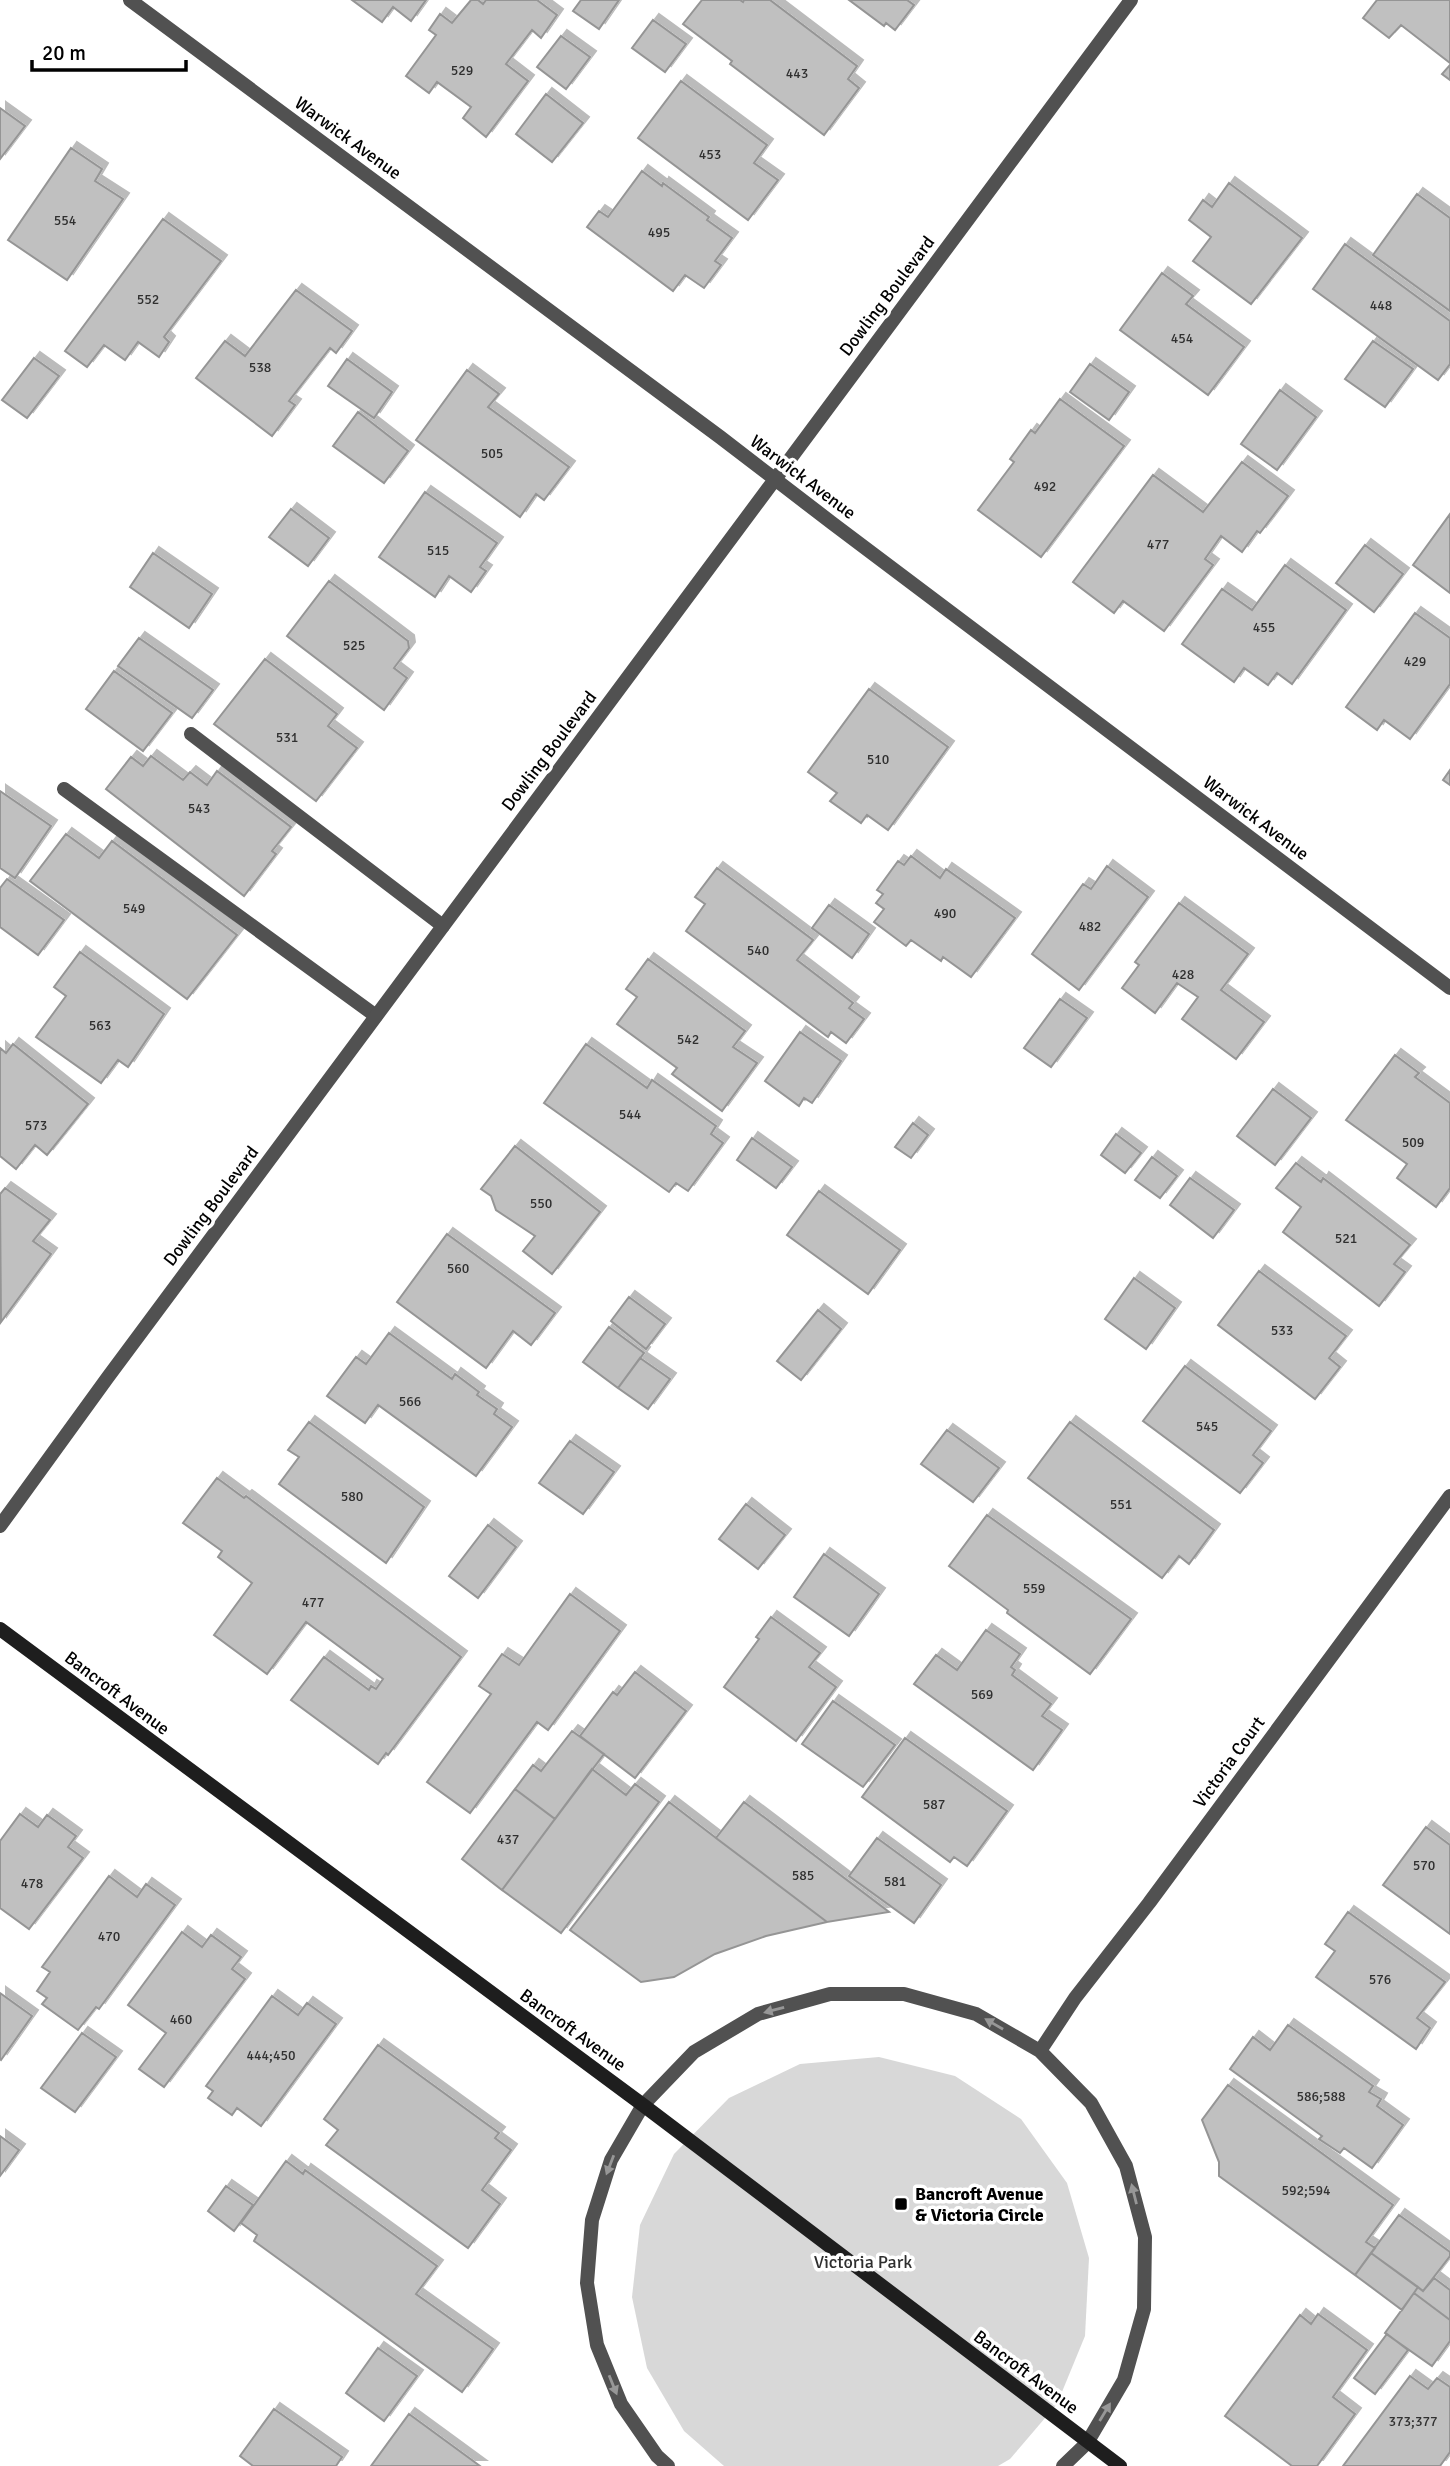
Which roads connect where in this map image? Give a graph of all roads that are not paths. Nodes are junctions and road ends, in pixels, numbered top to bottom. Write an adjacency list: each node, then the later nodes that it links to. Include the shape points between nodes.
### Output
1 (130, 0): 3 (street, Warwick Avenue)
2 (1131, 0): 3 (street, Dowling Boulevard)
3 (774, 479): 6 (street, Dowling Boulevard); 7 (street, Warwick Avenue)
4 (191, 734): 6 (street)
5 (64, 789): 8 (street)
6 (443, 926): 8 (street, Dowling Boulevard)
7 (1450, 988)
8 (376, 1016): 10 (street, Dowling Boulevard)
9 (1450, 1496): 12 (street, Victoria Court)
10 (0, 1526)
11 (0, 1629): 13 (main road, Bancroft Avenue)
12 (1040, 2051): 13 (street, one-way to 13, via 976,2014 904,1994 830,1994 758,2014 707,2044); 14 (street, one-way to 12, via 1124,2380 1144,2309 1145,2237 1126,2166 1091,2103)
13 (643, 2105): 14 (main road, Bancroft Avenue); 15 (street, one-way to 15, via 607,2170 592,2220 587,2283 597,2346 621,2404)
14 (1087, 2443): 16 (street); 17 (main road, Bancroft Avenue)
15 (668, 2466)
16 (1063, 2466)
17 (1120, 2466)

